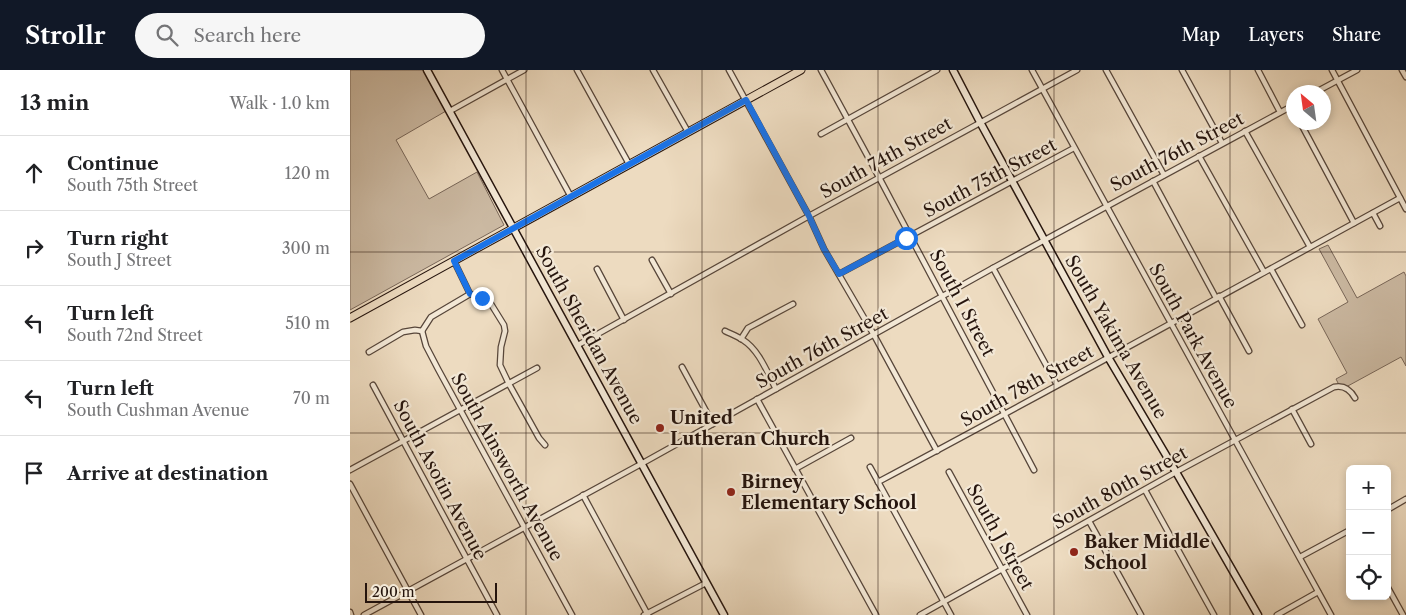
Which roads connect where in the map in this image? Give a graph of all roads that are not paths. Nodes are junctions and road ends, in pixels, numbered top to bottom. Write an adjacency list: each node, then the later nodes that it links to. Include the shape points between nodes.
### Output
1 (427, 70): 26 (main road, South Sheridan Avenue)
2 (502, 70): 20 (street)
3 (524, 70): 20 (street)
4 (577, 70): 37 (street)
5 (654, 70): 32 (street)
6 (729, 70): 24 (street)
7 (801, 70): 24 (main road)
8 (821, 70): 28 (street, South I Street)
9 (937, 70): 28 (street)
10 (953, 70): 29 (main road, South Yakima Avenue)
11 (1032, 70): 23 (street, South Park Avenue)
12 (1077, 70): 23 (street, South 74th Street)
13 (1106, 70): 38 (street)
14 (1182, 70): 34 (street)
15 (1258, 70): 27 (street)
16 (1332, 70): 21 (street)
17 (1357, 70): 21 (street)
18 (1402, 70): 19 (street)
19 (1406, 77)
20 (507, 80): 26 (street); 42 (street)
21 (1338, 81): 22 (street); 43 (street)
22 (1330, 85)
23 (1042, 89): 29 (street, South 74th Street); 35 (street, South Park Avenue)
24 (746, 100): 32 (main road); 47 (street)
25 (1286, 110): 27 (street, South 76th Street)
26 (450, 111): 50 (main road, South Sheridan Avenue)
27 (1280, 112): 31 (street, South 76th Street)
28 (847, 119): 33 (street); 39 (street, South I Street)
29 (980, 122): 39 (street, South 74th Street); 41 (main road, South Yakima Avenue)
30 (1304, 130): 48 (street)
31 (1245, 131): 34 (street, South 76th Street); 53 (street)
32 (688, 132): 37 (main road)
33 (821, 134)
34 (1222, 143): 36 (street, South 76th Street)
35 (1074, 148): 41 (street, South 75th Street); 44 (street, South Park Avenue)
36 (1199, 156): 38 (street, South 76th Street); 59 (street)
37 (629, 164): 42 (main road)
38 (1164, 175): 40 (street, South 76th Street)
39 (879, 177): 47 (street, South 74th Street); 51 (street, South I Street)
40 (1153, 180): 44 (street, South 76th Street); 64 (street)
41 (1012, 181): 51 (street, South 75th Street); 52 (main road, South Yakima Avenue)
42 (571, 197): 50 (main road)
43 (1400, 198): 45 (street); 46 (street, South 78th Street)
44 (1106, 206): 52 (street, South 76th Street); 68 (street, South Park Avenue)
45 (1406, 209)
46 (1373, 213): 48 (street, South 78th Street); 49 (street)
47 (809, 216): 60 (street); 62 (street, South 74th Street)
48 (1354, 223): 53 (street, South 78th Street)
49 (1380, 226)
50 (513, 228): 55 (main road); 74 (main road, South Sheridan Avenue)
51 (911, 236): 60 (street, South 75th Street); 63 (street, South I Street)
52 (1044, 240): 56 (street, South 76th Street); 77 (main road, South Yakima Avenue)
53 (1310, 247): 57 (street, South 78th Street)
54 (652, 260): 62 (street)
55 (454, 261): 61 (street); 66 (main road)
56 (993, 268): 63 (street, South 76th Street); 82 (street)
57 (1271, 268): 59 (street, South 78th Street); 69 (street)
58 (597, 269): 67 (street)
59 (1264, 272): 64 (street, South 78th Street)
60 (839, 274): 72 (street)
61 (470, 294): 71 (street, via 431,317); 80 (street, via 491,304 504,325 500,365)
62 (670, 294): 67 (street, South 74th Street)
63 (942, 296): 72 (street, South 76th Street); 88 (street, South I Street)
64 (1217, 297): 68 (street, South 78th Street); 75 (street)
65 (793, 304): 73 (street, via 748,328)
66 (350, 318)
67 (624, 320): 74 (street, South 74th Street)
68 (1170, 323): 77 (street, South 78th Street); 91 (street, South Park Avenue)
69 (1302, 325)
70 (724, 331): 73 (street)
71 (422, 332): 76 (street, via 403,332); 87 (street, South Ainsworth Avenue, via 426,346)
72 (874, 335): 83 (street, South 76th Street); 95 (street)
73 (741, 339): 83 (street, via 758,357)
74 (578, 346): 96 (main road, South Sheridan Avenue)
75 (1249, 351)
76 (369, 352)
77 (1108, 357): 82 (street, South 78th Street); 102 (main road, South Yakima Avenue)
78 (682, 367): 89 (street)
79 (537, 368): 80 (street)
80 (509, 384): 87 (street); 94 (street)
81 (373, 385): 92 (street, South Asotin Avenue)
82 (1057, 386): 88 (street, South 78th Street)
83 (776, 389): 85 (street, South 76th Street)
84 (1355, 398): 86 (street, South 80th Street, via 1346,388 1338,386)
85 (757, 400): 89 (street, South 76th Street); 97 (street)
86 (1292, 409): 91 (street, South 80th Street); 93 (street)
87 (461, 410): 92 (street); 110 (street, South Ainsworth Avenue)
88 (1005, 415): 95 (street, South 78th Street); 100 (street, South I Street)
89 (713, 424): 96 (street, South 76th Street)
90 (851, 438): 97 (street)
91 (1234, 440): 102 (street, South 80th Street); 112 (street, South Park Avenue)
92 (403, 442): 99 (street); 113 (street, South Asotin Avenue)
93 (1311, 444)
94 (545, 445)
95 (937, 451): 103 (street, South 78th Street)
96 (641, 464): 106 (street, South 76th Street); 115 (main road, South Sheridan Avenue)
97 (795, 468): 126 (street)
98 (870, 468): 103 (street)
99 (350, 470)
100 (1034, 470)
101 (949, 472): 114 (street, South J Street)
102 (1176, 472): 105 (street, South 80th Street); 132 (main road, South Yakima Avenue)
103 (878, 482): 119 (street)
104 (350, 484): 116 (street)
105 (1145, 490): 109 (street, South 80th Street); 131 (street)
106 (583, 495): 110 (street, South 76th Street); 120 (street)
107 (1406, 499): 108 (street)
108 (1391, 508)
109 (1089, 521): 114 (street, South 80th Street); 130 (street)
110 (524, 528): 113 (street, South 76th Street); 124 (street, South Ainsworth Avenue)
111 (1346, 532): 112 (street)
112 (1300, 557): 117 (street, South Park Avenue)
113 (466, 559): 116 (street, South 76th Street); 123 (street, South Asotin Avenue)
114 (1001, 569): 119 (street, South 80th Street); 129 (street, South J Street)
115 (706, 583): 120 (street); 125 (main road, South Sheridan Avenue)
116 (408, 591): 121 (street, South 76th Street); 122 (street)
117 (1318, 592): 133 (street); 134 (street, South Park Avenue)
118 (1391, 593): 135 (street)
119 (944, 602): 127 (street, South 80th Street); 128 (street)
120 (646, 614)
121 (364, 615)
122 (421, 615)
123 (497, 615)
124 (572, 615)
125 (724, 615)
126 (876, 615)
127 (920, 615)
128 (951, 615)
129 (1026, 615)
130 (1141, 615)
131 (1214, 615)
132 (1258, 615)
133 (1277, 615)
134 (1331, 615)
135 (1403, 615)

